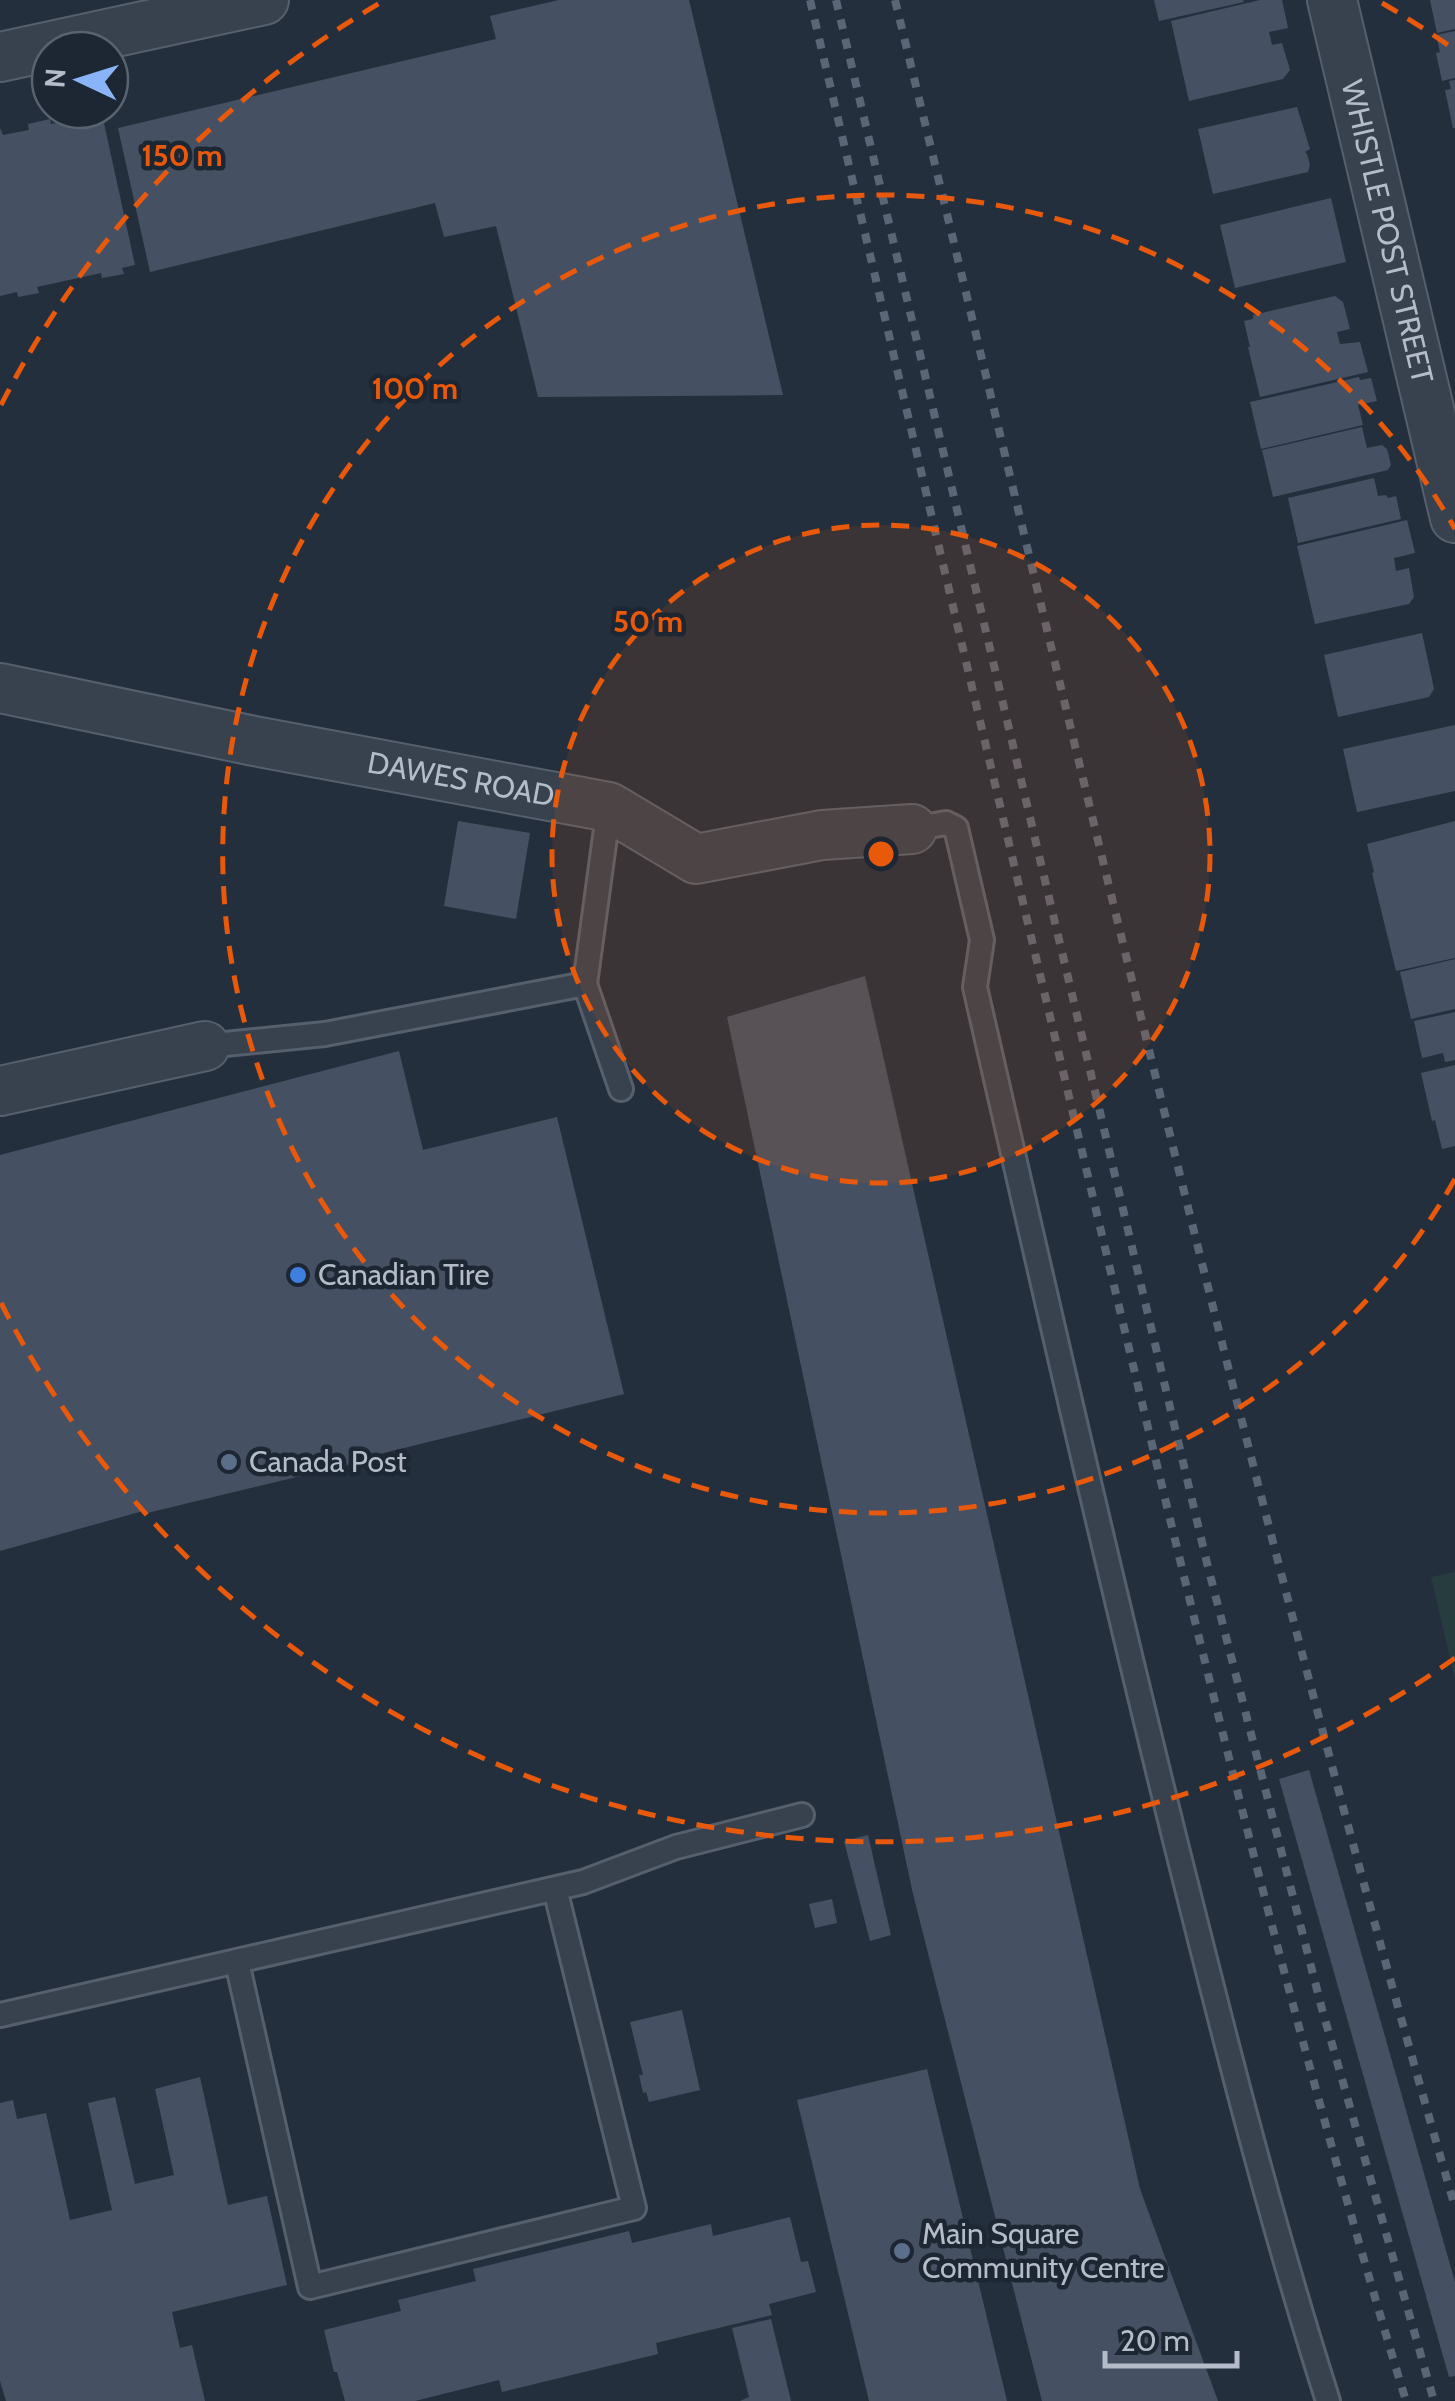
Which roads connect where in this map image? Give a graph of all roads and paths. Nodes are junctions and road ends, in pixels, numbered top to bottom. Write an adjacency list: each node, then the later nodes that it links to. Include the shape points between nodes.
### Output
1 (264, 0): 3 (street)
2 (1332, 0): 4 (street, WHISTLE POST STREET)
3 (0, 57)
4 (1455, 518)
5 (0, 688): 6 (street, DAWES ROAD)
6 (610, 806): 7 (street, DAWES ROAD, via 696,860 822,835); 8 (lane)
7 (912, 829): 16 (lane, via 946,823 956,828 982,940 975,987 1118,1609 1221,2026)
8 (585, 984): 9 (lane, via 325,1034); 10 (lane)
9 (204, 1046): 11 (street)
10 (620, 1089)
11 (0, 1091)
12 (802, 1815): 13 (lane, via 676,1847)
13 (555, 1889): 14 (lane); 14 (lane, via 634,2208 310,2286)
14 (238, 1962): 15 (lane)
15 (0, 2014)
16 (1328, 2401)

